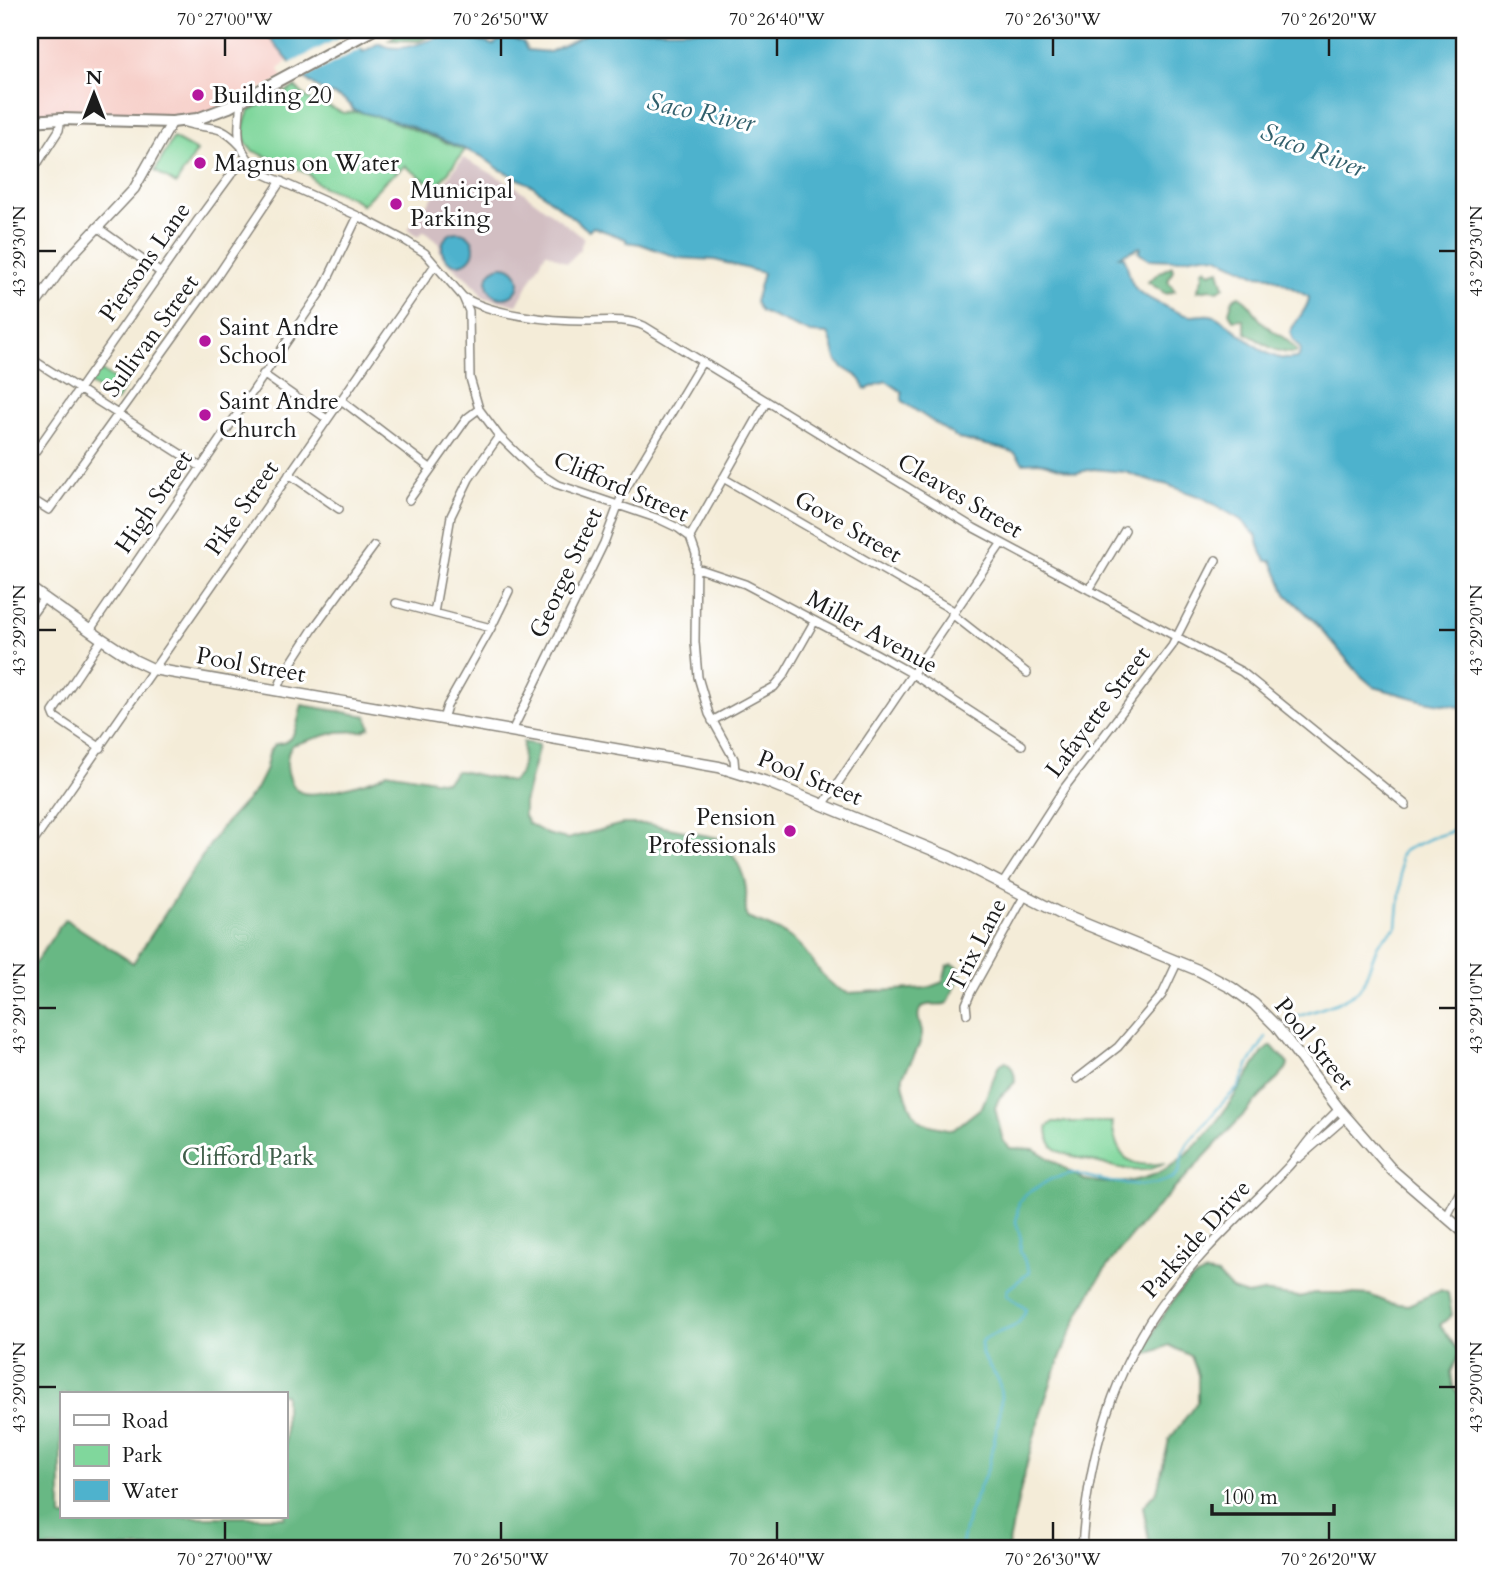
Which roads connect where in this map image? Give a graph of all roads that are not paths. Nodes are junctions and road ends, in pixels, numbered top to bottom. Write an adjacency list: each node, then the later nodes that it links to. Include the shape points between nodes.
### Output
1 (372, 30): 2 (main road)
2 (241, 100): 5 (main road, via 206,116); 6 (street)
3 (61, 119): 4 (main road); 5 (main road); 8 (street, via 59,130)
4 (30, 121)
5 (176, 122): 6 (street, via 211,125); 11 (street, via 134,189)
6 (240, 146): 7 (street)
7 (247, 159): 9 (street); 13 (street, Piersons Lane)
8 (30, 175)
9 (281, 181): 10 (street); 23 (street, Sullivan Street)
10 (358, 216): 12 (street, via 412,244); 18 (street, High Street, via 324,286)
11 (97, 227): 13 (street); 15 (street)
12 (435, 265): 14 (street); 20 (street, Pike Street)
13 (160, 273): 19 (street, Piersons Lane)
14 (463, 297): 17 (street, Cleaves Street, via 537,318 637,323); 22 (street, Clifford Street, via 470,316 470,378)
15 (30, 312)
16 (30, 358): 19 (street)
17 (702, 362): 21 (street, Cleaves Street); 33 (street, George Street)
18 (263, 374): 24 (street); 27 (street, High Street)
19 (79, 390): 23 (street); 26 (street, Piersons Lane)
20 (341, 400): 24 (street, Pike Street); 28 (street)
21 (767, 401): 30 (street); 37 (street, Cleaves Street)
22 (479, 409): 25 (street, Clifford Street); 28 (street)
23 (118, 414): 27 (street); 31 (street, Sullivan Street, via 49,510)
24 (327, 419): 29 (street, Pike Street)
25 (499, 436): 33 (street, Clifford Street, via 550,481); 46 (street, via 469,479 451,516)
26 (35, 452)
27 (201, 467): 51 (street, High Street)
28 (430, 468): 32 (street)
29 (289, 474): 34 (street); 54 (street, Pike Street)
30 (723, 478): 36 (street); 47 (street, Gove Street)
31 (30, 498)
32 (409, 500)
33 (619, 504): 36 (street, Clifford Street); 60 (street, George Street)
34 (339, 509)
35 (1125, 530): 42 (street)
36 (690, 537): 40 (street, Clifford Street)
37 (1000, 544): 42 (street, Cleaves Street); 47 (street)
38 (374, 546): 57 (street, via 313,629)
39 (1216, 560): 52 (street, Lafayette Street)
40 (697, 568): 49 (street, Miller Avenue, via 745,584); 59 (street, Clifford Street, via 696,664)
41 (30, 588): 44 (main road, Pool Street)
42 (1089, 590): 52 (street, Cleaves Street)
43 (509, 591): 50 (street)
44 (44, 598): 48 (street); 51 (main road, Pool Street)
45 (396, 603): 46 (street)
46 (434, 613): 50 (street)
47 (953, 613): 55 (street); 56 (street, Gove Street)
48 (30, 617)
49 (814, 622): 55 (street, Miller Avenue); 59 (street, via 774,687)
50 (491, 628): 58 (street)
51 (90, 630): 53 (main road, Pool Street)
52 (1176, 637): 64 (street, Cleaves Street, via 1256,682); 67 (street, Lafayette Street, via 1065,787)
53 (102, 639): 54 (main road, Pool Street); 62 (street, via 53,710 55,717)
54 (153, 669): 57 (main road, Pool Street); 62 (street, Pike Street)
55 (911, 673): 61 (street, Miller Avenue); 65 (street)
56 (1027, 673)
57 (277, 691): 58 (main road, Pool Street)
58 (443, 719): 60 (main road, Pool Street)
59 (712, 721): 63 (street, Clifford Street, via 734,759)
60 (512, 731): 63 (main road, Pool Street)
61 (1022, 745)
62 (101, 748): 66 (street, Pike Street)
63 (735, 771): 65 (main road, Pool Street)
64 (1406, 804)
65 (823, 805): 67 (main road, Pool Street)
66 (30, 847)
67 (1003, 883): 68 (main road, Pool Street)
68 (1025, 895): 69 (main road, Pool Street); 70 (street, Trix Lane, via 971,992)
69 (1177, 963): 71 (street, via 1162,995 1118,1048); 72 (main road, Pool Street, via 1212,976 1254,1004)
70 (967, 1013)
71 (1077, 1079)
72 (1342, 1113): 74 (main road, Pool Street, via 1392,1170); 76 (street, Parkside Drive, via 1313,1148 1189,1270 1141,1334 1105,1423 1090,1485)
73 (1465, 1182): 74 (street)
74 (1446, 1218): 75 (main road, Pool Street)
75 (1465, 1233)
76 (1082, 1548)

